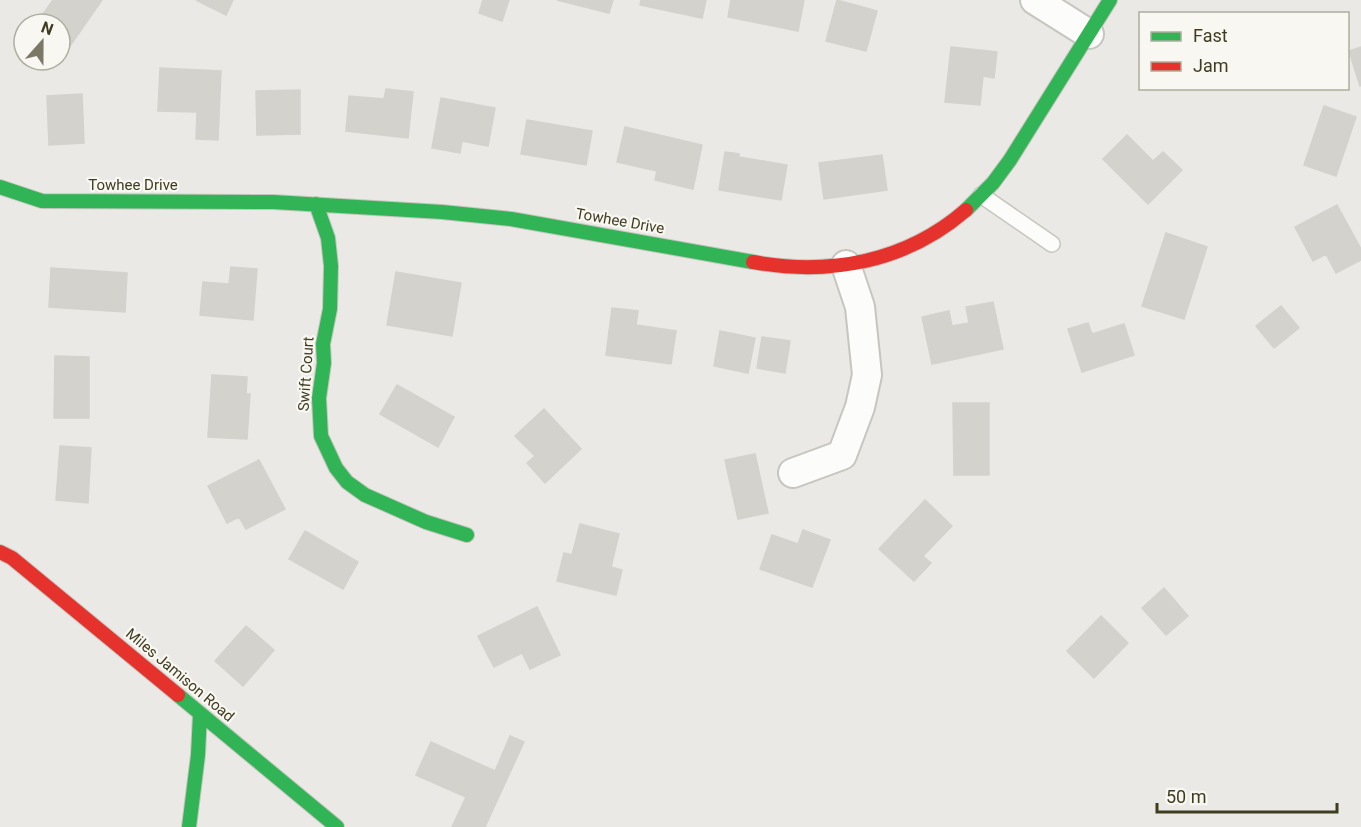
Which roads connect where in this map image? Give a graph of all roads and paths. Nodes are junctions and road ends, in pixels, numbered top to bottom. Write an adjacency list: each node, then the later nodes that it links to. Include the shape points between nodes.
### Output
1 (1035, 0): 3 (street)
2 (1110, 0): 3 (street, Towhee Drive)
3 (1089, 34): 5 (street, Towhee Drive, via 1010,160)
4 (0, 187): 6 (street, Towhee Drive, via 42,201)
5 (981, 195): 7 (lane); 8 (street, Towhee Drive, via 945,229 917,244)
6 (316, 204): 8 (street, Towhee Drive, via 511,219 764,264); 10 (street, Swift Court, via 328,238 331,266 319,398 321,436 336,468 365,495)
7 (1052, 244)
8 (846, 266): 9 (street, via 860,307 867,375 860,407 842,455)
9 (793, 473)
10 (467, 536)
11 (0, 552): 12 (street, Miles Jamison Road)
12 (200, 714): 13 (street); 14 (street, Miles Jamison Road)
13 (189, 827)
14 (337, 827)

